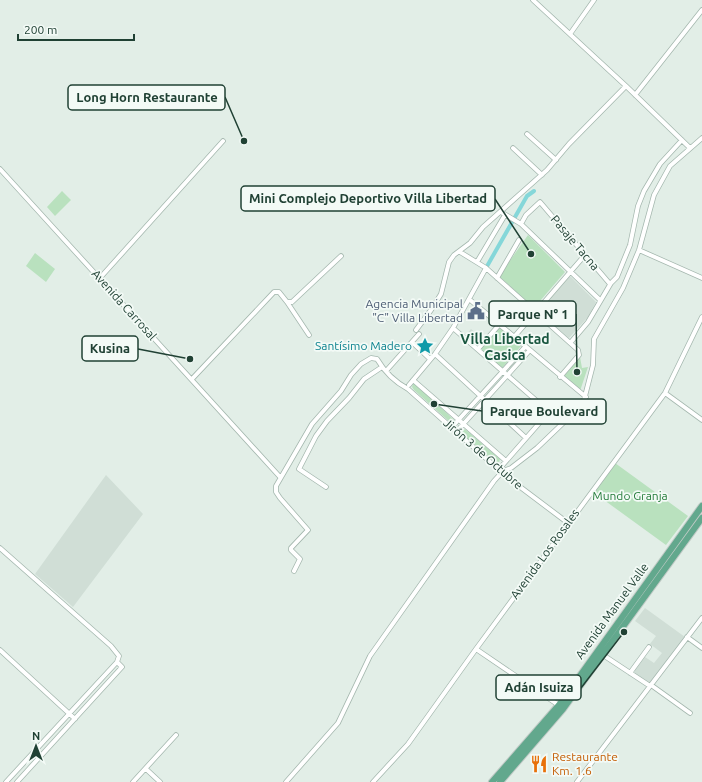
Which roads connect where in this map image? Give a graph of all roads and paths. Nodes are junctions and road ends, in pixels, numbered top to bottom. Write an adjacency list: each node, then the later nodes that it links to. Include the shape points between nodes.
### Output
1 (532, 0): 4 (street)
2 (594, 0): 4 (street)
3 (702, 10): 6 (street)
4 (570, 34): 5 (street)
5 (626, 86): 6 (street); 13 (street)
6 (635, 95): 9 (street)
7 (527, 134): 13 (street)
8 (702, 138): 12 (street)
9 (682, 140): 12 (street); 29 (street, via 660,164 644,191 638,206 630,245 617,277)
10 (223, 141): 28 (street)
11 (513, 148): 15 (street)
12 (690, 148): 19 (street, via 670,166 654,195)
13 (556, 160): 15 (street)
14 (0, 169): 28 (street, Avenida Carrosal)
15 (542, 175): 16 (street)
16 (503, 213): 17 (street); 20 (street, via 483,227); 23 (street)
17 (521, 224): 21 (street, Pasaje Tacna, via 526,215 540,202); 25 (street)
18 (519, 240): 26 (street)
19 (639, 250): 27 (street); 58 (street, via 623,288 594,339 593,365)
20 (460, 252): 23 (street); 37 (street, via 449,262 441,294)
21 (584, 255): 25 (street); 29 (street, Pasaje Tacna)
22 (341, 256): 32 (street, via 292,302)
23 (477, 262): 24 (street)
24 (486, 268): 26 (street); 30 (street)
25 (570, 272): 31 (street); 33 (street)
26 (497, 278): 33 (street)
27 (702, 278)
28 (100, 279): 53 (street, Avenida Carrosal)
29 (610, 284): 31 (street)
30 (469, 299): 35 (street); 36 (street)
31 (600, 300): 42 (street, via 588,322)
32 (287, 302): 39 (street); 53 (street, via 279,292 274,292)
33 (535, 312): 40 (street); 42 (street)
34 (702, 317): 56 (street, Avenida Los Rosales)
35 (500, 325): 40 (street); 44 (street)
36 (453, 328): 44 (street); 46 (street)
37 (416, 330)
38 (419, 334): 41 (street)
39 (309, 335)
40 (514, 337): 43 (street)
41 (412, 342): 47 (street); 49 (street)
42 (571, 342): 52 (street, via 579,355)
43 (525, 347): 45 (street); 50 (street)
44 (478, 349): 50 (street)
45 (530, 350): 51 (street); 52 (street)
46 (435, 354): 47 (street); 57 (street)
47 (430, 359): 54 (street)
48 (382, 367): 49 (street, Jirón 3 de Octubre); 70 (street, Jirón 3 de Octubre, via 377,359 371,358 351,375 341,391 312,424); 71 (street, via 364,379 327,421 299,469)
49 (386, 370): 65 (street, Jirón 3 de Octubre)
50 (503, 371): 51 (street); 57 (street)
51 (508, 375): 59 (street); 60 (street)
52 (560, 377): 58 (street)
53 (192, 379): 70 (street, Avenida Carrosal)
54 (413, 380): 55 (street); 61 (street, Jirón 3 de Octubre)
55 (409, 385)
56 (665, 393): 62 (street); 74 (street, Avenida Los Rosales)
57 (480, 396): 59 (street); 61 (street)
58 (586, 397): 63 (street, via 577,411)
59 (485, 400): 64 (street); 67 (street)
60 (549, 412): 63 (street); 67 (street)
61 (458, 420): 64 (street, Jirón 3 de Octubre); 65 (street)
62 (702, 420)
63 (562, 423): 69 (street, via 537,448 511,468)
64 (463, 424): 66 (street); 68 (street, Jirón 3 de Octubre)
65 (452, 428): 66 (street, Jirón 3 de Octubre)
66 (457, 431): 69 (street, Jirón 3 de Octubre)
67 (526, 438): 68 (street)
68 (506, 461): 69 (street)
69 (501, 470): 74 (street, Jirón 3 de Octubre); 97 (street, via 370,656 338,723)
70 (280, 477): 76 (street, via 276,492 308,530 291,548 300,559)
71 (326, 487)
72 (702, 506): 87 (main road, Avenida Manuel Valle)
73 (702, 518): 83 (main road, Avenida Manuel Valle)
74 (568, 522): 81 (street, Avenida Los Rosales)
75 (0, 548): 84 (street, via 111,646 118,653)
76 (294, 571)
77 (702, 618): 78 (street)
78 (688, 637): 80 (street); 86 (street)
79 (649, 647): 85 (street)
80 (702, 648)
81 (476, 649): 87 (street); 98 (street, Avenida Los Rosales, via 408,744)
82 (0, 650): 89 (street)
83 (603, 655): 85 (street); 87 (main road, Avenida Manuel Valle)
84 (117, 662): 89 (street); 90 (street, via 122,667)
85 (630, 673): 86 (street)
86 (650, 686): 88 (street); 101 (street)
87 (561, 707): 99 (main road, Avenida Manuel Valle); 100 (main road, Avenida Manuel Valle)
88 (690, 712)
89 (69, 714): 90 (street); 93 (street)
90 (74, 719): 94 (street)
91 (176, 735): 92 (street)
92 (146, 769): 95 (street); 96 (street)
93 (6, 782)
94 (17, 782)
95 (133, 782)
96 (160, 782)
97 (286, 782)
98 (373, 782)
99 (492, 782)
100 (500, 782)
101 (577, 782)

